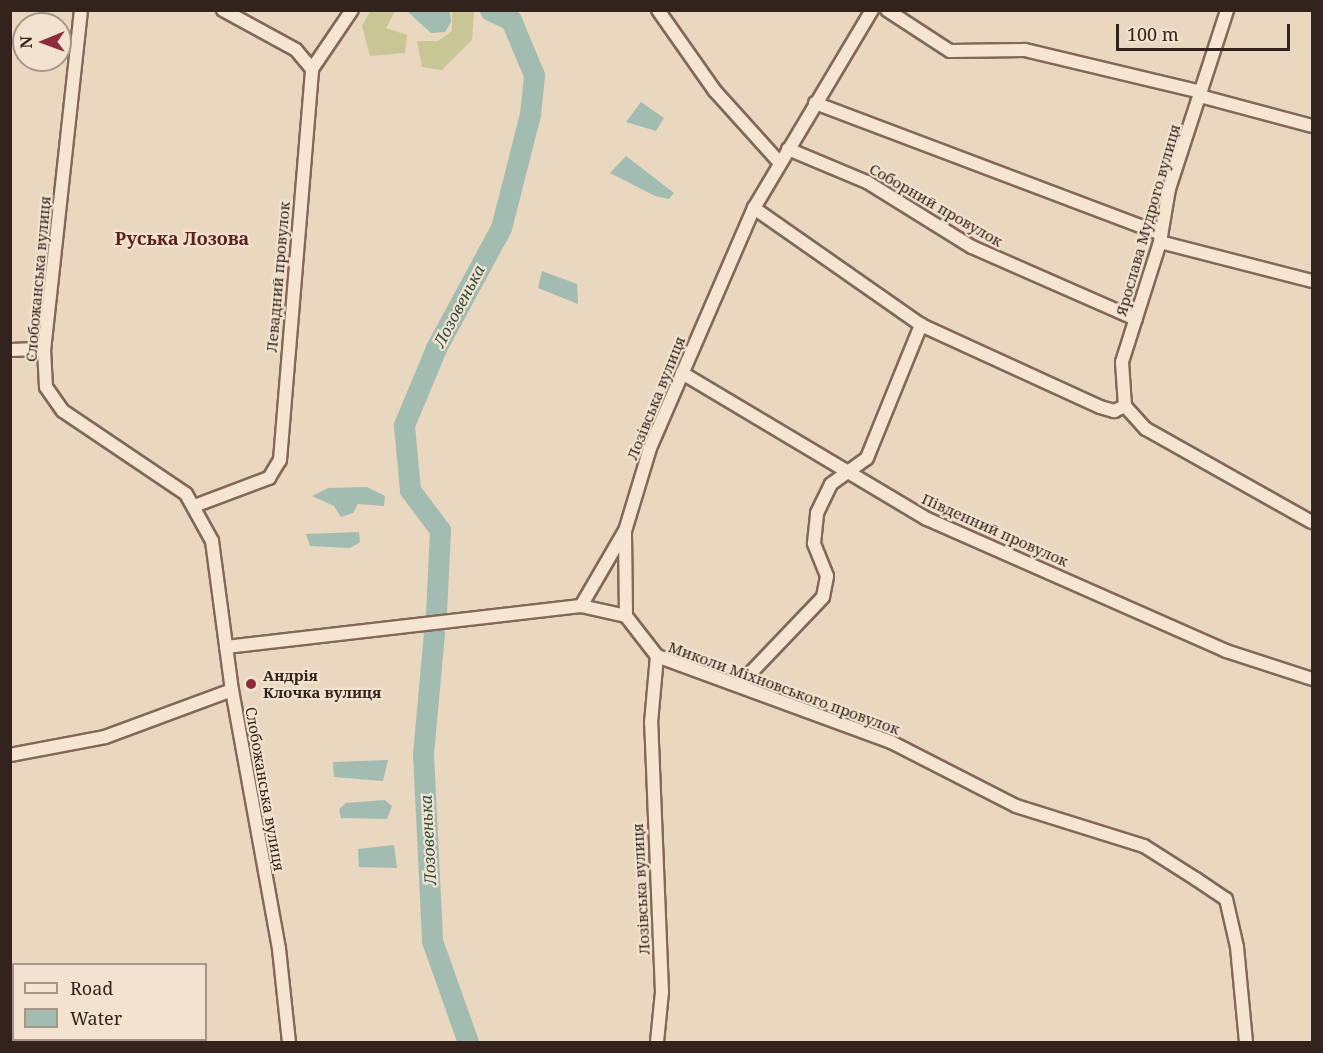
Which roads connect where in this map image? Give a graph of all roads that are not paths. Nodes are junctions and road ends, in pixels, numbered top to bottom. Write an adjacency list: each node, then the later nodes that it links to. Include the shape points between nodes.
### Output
1 (81, 10): 19 (street, Слобожанська вулиця)
2 (223, 10): 8 (street, via 296,50)
3 (352, 10): 8 (street, Левадний провулок)
4 (658, 10): 13 (street, via 716,91)
5 (872, 10): 10 (street, Лозівська вулиця)
6 (887, 10): 9 (street, via 950,51 1025,50)
7 (1227, 10): 9 (street, Ярослава Мудрого вулиця)
8 (312, 69): 24 (street, Левадний провулок, via 280,460 269,478)
9 (1201, 94): 11 (street); 15 (street, Ярослава Мудрого вулиця, via 1169,189)
10 (815, 103): 12 (street, Лозівська вулиця); 15 (street)
11 (1312, 126)
12 (788, 149): 13 (street, Лозівська вулиця); 17 (street, Соборний провулок, via 867,182 972,247)
13 (778, 161): 14 (street, Лозівська вулиця)
14 (754, 208): 18 (street); 21 (street, Лозівська вулиця)
15 (1160, 238): 16 (street); 17 (street, Ярослава Мудрого вулиця)
16 (1312, 281)
17 (1136, 318): 22 (street, Ярослава Мудрого вулиця, via 1122,362)
18 (921, 324): 22 (street, via 1100,407 1114,411); 23 (street, via 882,428 867,458)
19 (44, 349): 20 (street); 24 (street, Слобожанська вулиця, via 46,387 57,406)
20 (10, 350)
21 (682, 373): 23 (street, Південний провулок); 26 (street, Лозівська вулиця, via 650,448)
22 (1125, 406): 25 (street, via 1146,429)
23 (850, 470): 31 (street, Південний провулок, via 927,519 1226,651); 32 (street, via 831,484 817,513 814,543 827,576 823,597)
24 (197, 505): 29 (street, Слобожанська вулиця, via 212,540)
25 (1312, 522)
26 (625, 531): 27 (street); 28 (street, Лозівська вулиця)
27 (581, 606): 28 (street); 29 (street)
28 (626, 616): 30 (street)
29 (226, 647): 33 (street, Слобожанська вулиця)
30 (657, 656): 32 (street, Миколи Міхновського провулок); 36 (street, Лозівська вулиця, via 651,723 662,992)
31 (1312, 679)
32 (740, 684): 37 (street, Миколи Міхновського провулок, via 891,742 1016,806 1144,846 1226,898 1237,947)
33 (232, 690): 34 (street, via 105,737); 35 (street, Слобожанська вулиця, via 279,949)
34 (10, 755)
35 (289, 1042)
36 (657, 1042)
37 (1246, 1042)

